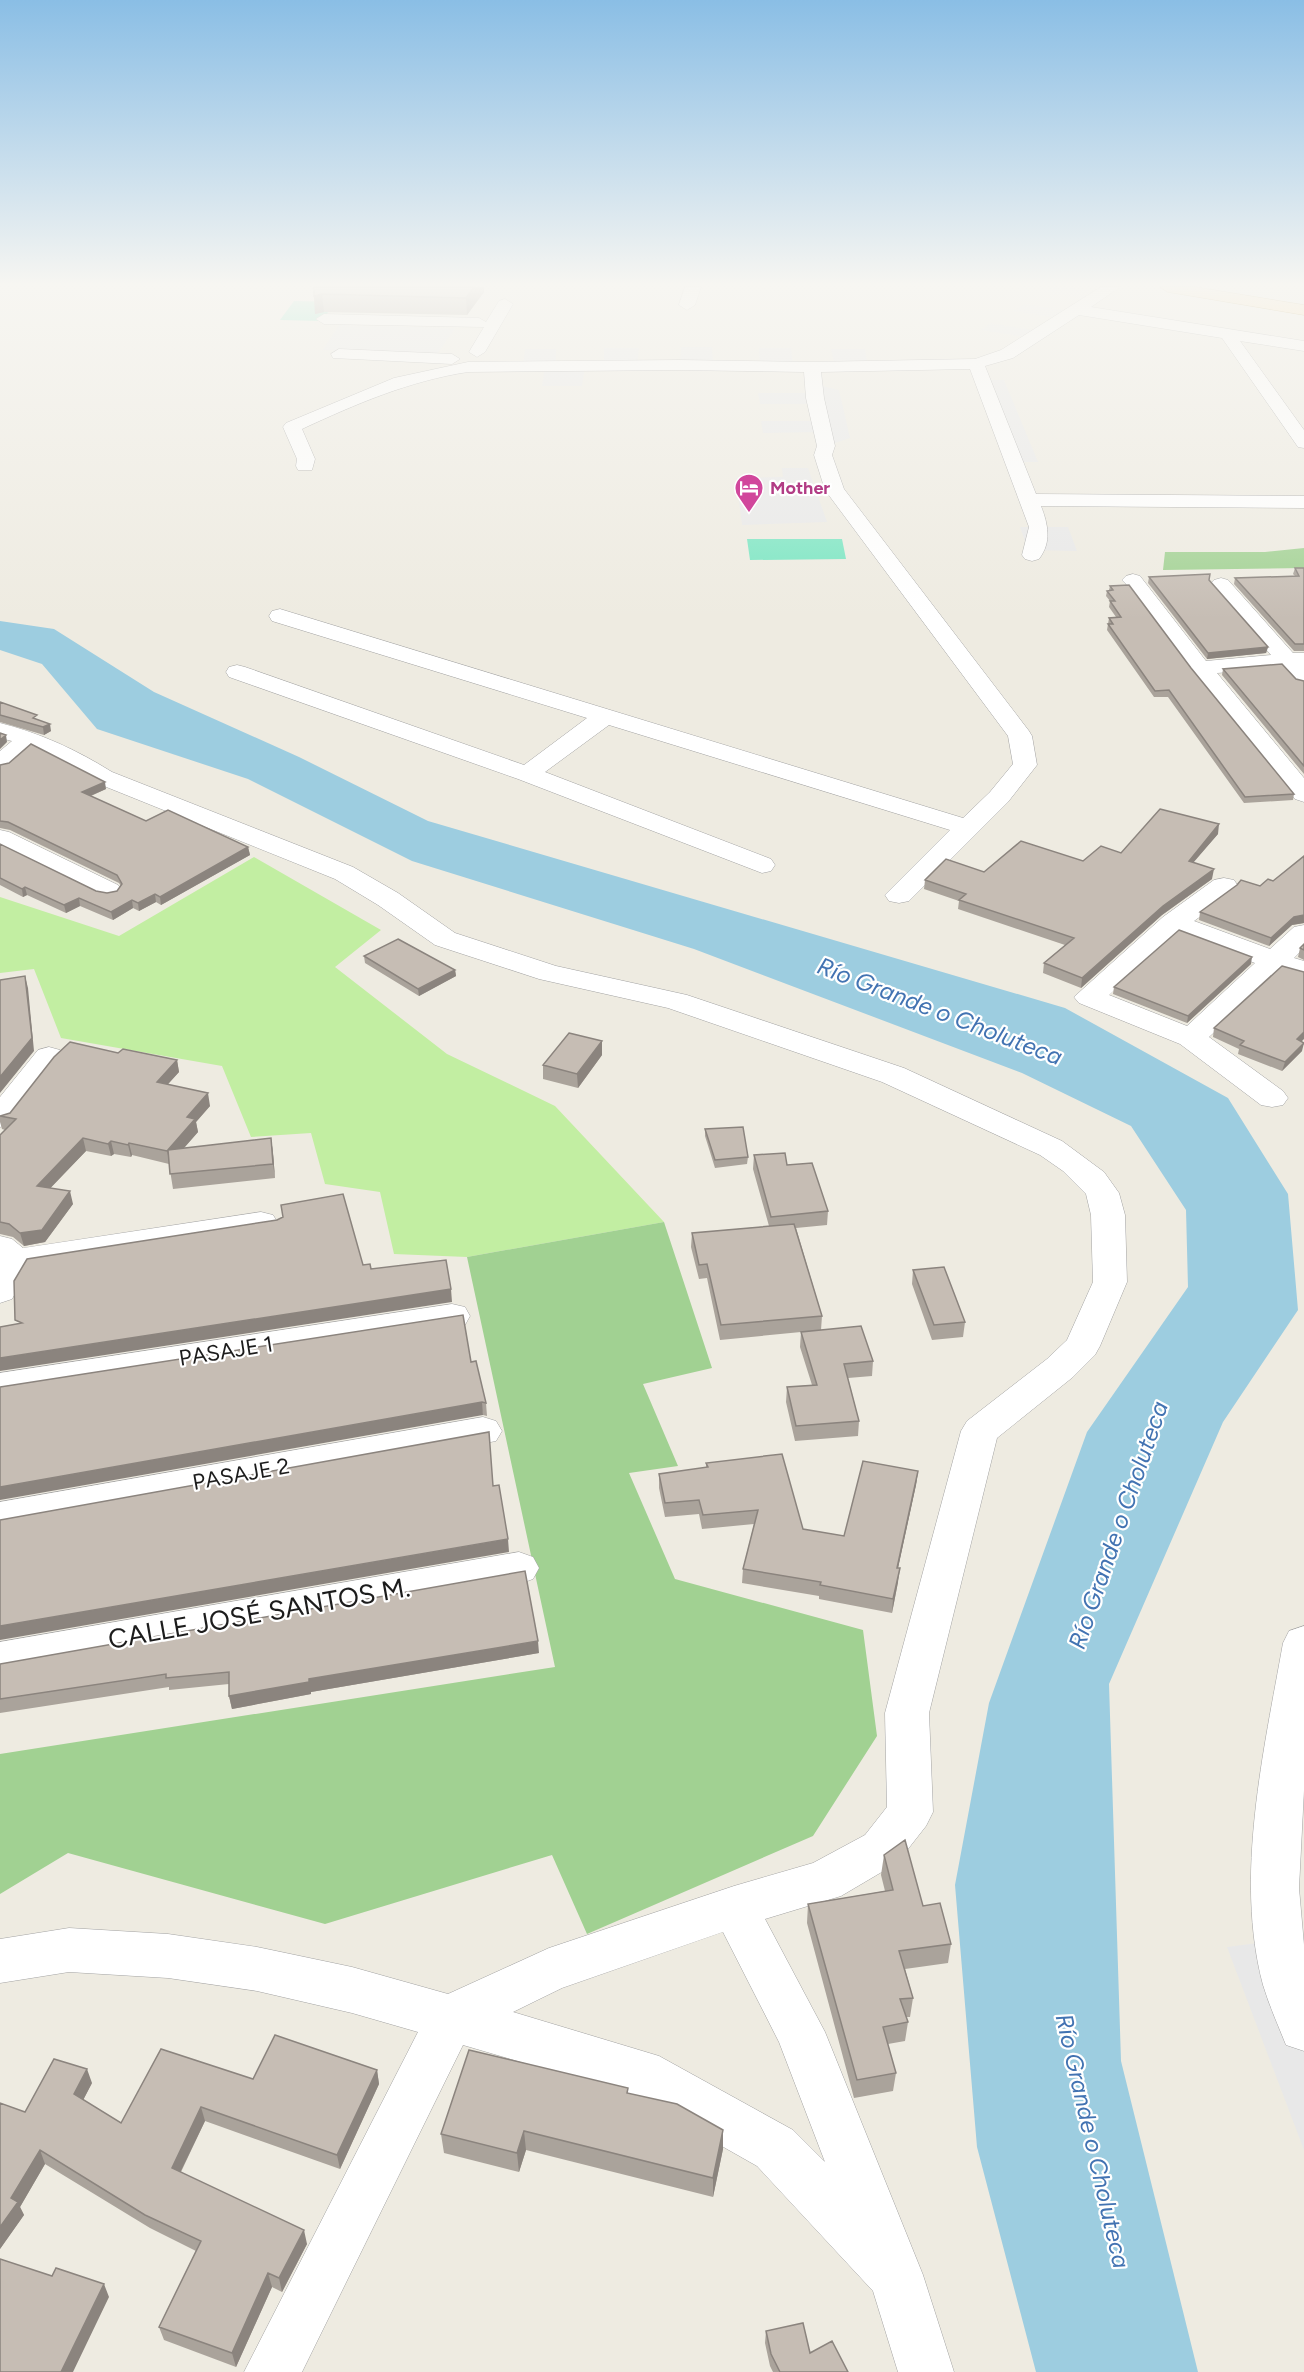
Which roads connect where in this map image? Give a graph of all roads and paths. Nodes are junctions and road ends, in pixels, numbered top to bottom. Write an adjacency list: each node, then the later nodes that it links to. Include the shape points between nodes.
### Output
1 (361, 398): 6 (street, via 292,428 306,459)
2 (815, 398): 22 (street, via 826,446 823,455 835,490 1020,736 1025,765)
3 (989, 398): 7 (street)
4 (1273, 398): 5 (street)
5 (1303, 439)
6 (305, 466)
7 (1029, 500): 8 (street); 9 (street, via 1039,527)
8 (1304, 502)
9 (1032, 555)
10 (1133, 580): 14 (street)
11 (1221, 584): 13 (street)
12 (280, 616): 17 (street)
13 (1296, 660): 14 (street); 16 (street)
14 (1200, 668): 21 (street)
15 (237, 672): 20 (street)
16 (1304, 680)
17 (605, 716): 20 (street); 22 (street)
18 (14, 735): 19 (street); 46 (street, via 77,761 103,777 344,873 454,942 549,973 677,1001 893,1075 1051,1148 1092,1179 1102,1193 1107,1215 1110,1282 1082,1346 980,1431 907,1713 910,1812 881,1849 824,1881)
19 (0, 764)
20 (527, 774): 24 (street)
21 (1304, 794)
22 (967, 827): 27 (street)
23 (0, 838): 26 (street)
24 (762, 866)
25 (1224, 886): 28 (street)
26 (108, 891)
27 (898, 895)
28 (1173, 923): 30 (street); 32 (street, via 1089,997)
29 (1304, 933): 30 (street)
30 (1274, 958): 31 (street); 32 (street)
31 (1304, 971)
32 (1191, 1038): 34 (street)
33 (49, 1056): 35 (street)
34 (1272, 1098)
35 (0, 1117)
36 (266, 1222): 37 (street)
37 (9, 1253): 38 (street)
38 (0, 1291)
39 (452, 1317): 40 (street, PASAJE 1)
40 (0, 1386)
41 (483, 1431): 42 (street, PASAJE 2)
42 (0, 1517)
43 (519, 1568): 45 (street, CALLE JOSÉ SANTOS M.)
44 (1304, 1643): 49 (street, via 1278,1811 1276,1916 1291,2001)
45 (0, 1659)
46 (734, 1907): 48 (street, via 549,1970); 50 (street, via 800,2032)
47 (0, 1960): 48 (street, via 69,1950 168,1956 257,1969)
48 (451, 2018): 50 (street, via 641,2073 775,2148); 51 (street)
49 (1304, 2028)
50 (896, 2275): 52 (street)
51 (272, 2372)
52 (926, 2372)

